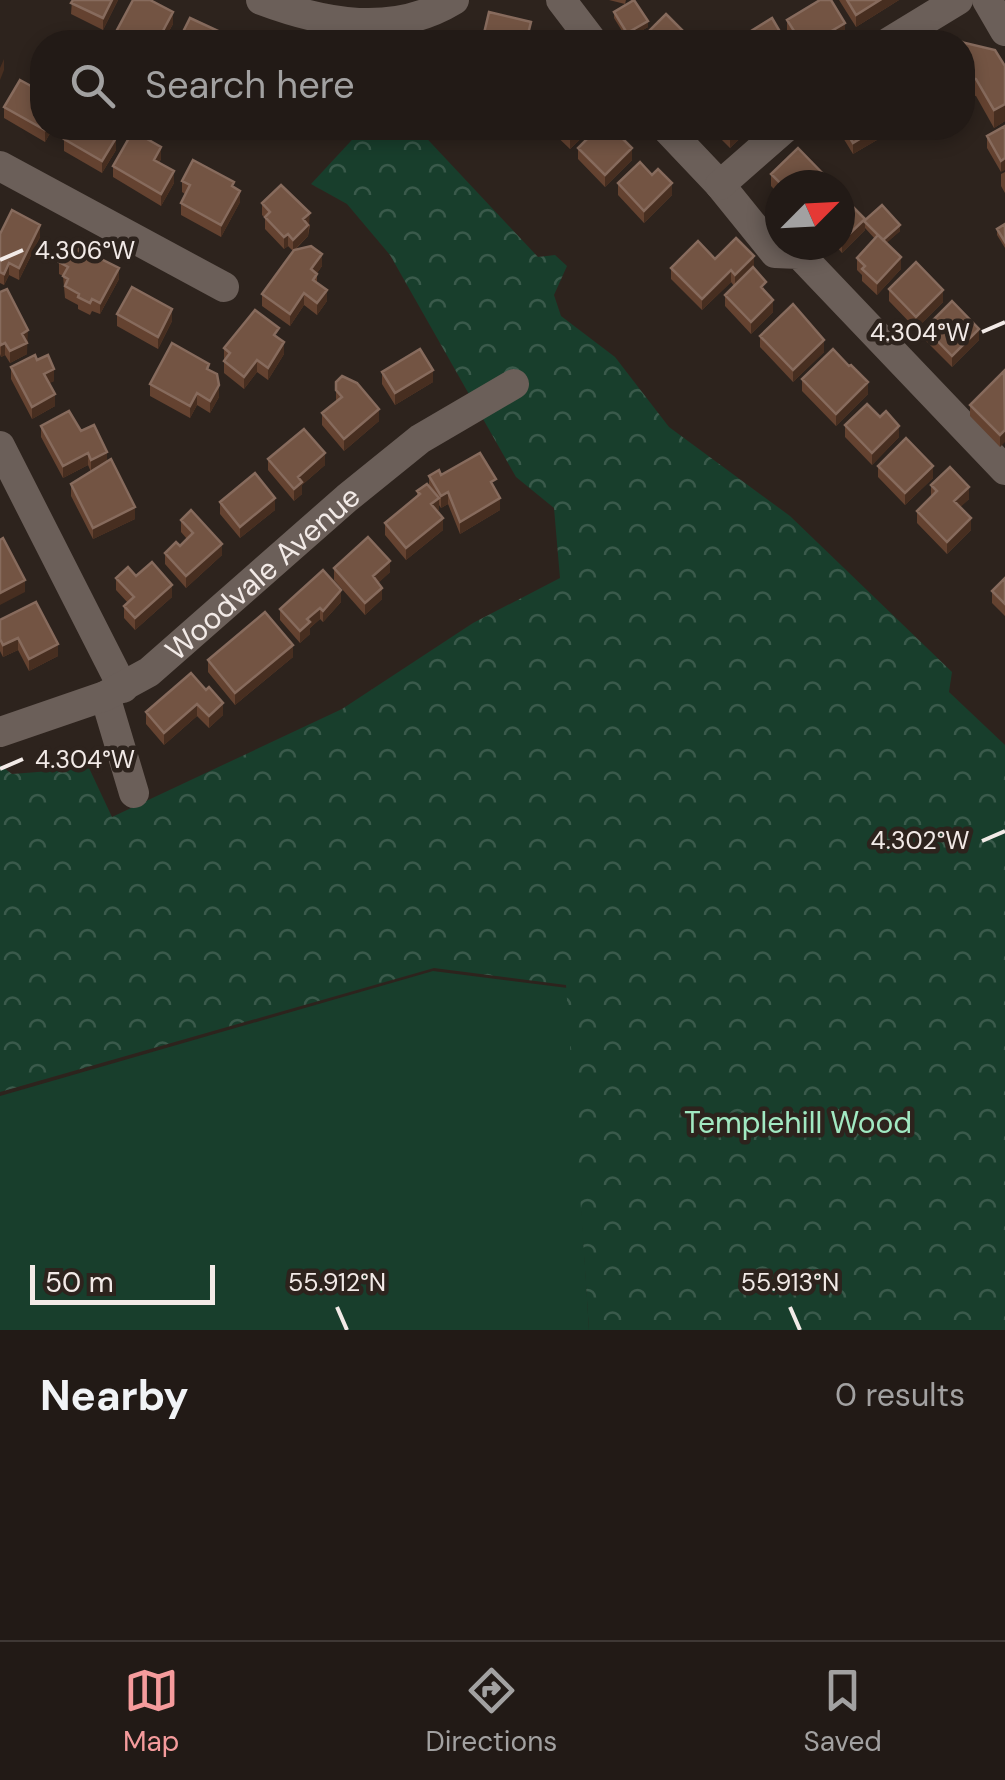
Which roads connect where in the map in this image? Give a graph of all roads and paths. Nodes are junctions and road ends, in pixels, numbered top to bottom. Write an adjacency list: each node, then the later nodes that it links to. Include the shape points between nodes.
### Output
1 (261, 0): 6 (street, via 349,23)
2 (454, 0): 6 (street, via 430,15)
3 (561, 0): 7 (street)
4 (958, 0): 8 (street)
5 (987, 0): 9 (street)
6 (388, 12)
7 (584, 30)
8 (909, 30)
9 (1005, 31)
10 (677, 140): 13 (street)
11 (772, 140): 13 (street)
12 (0, 166): 14 (street)
13 (720, 185): 17 (street, via 775,253 799,254)
14 (224, 286)
15 (514, 384): 18 (street, Woodvale Avenue, via 420,440 150,672)
16 (0, 446): 18 (street)
17 (1005, 470)
18 (114, 692): 19 (street, Woodvale Avenue); 20 (street)
19 (0, 732)
20 (134, 793)

